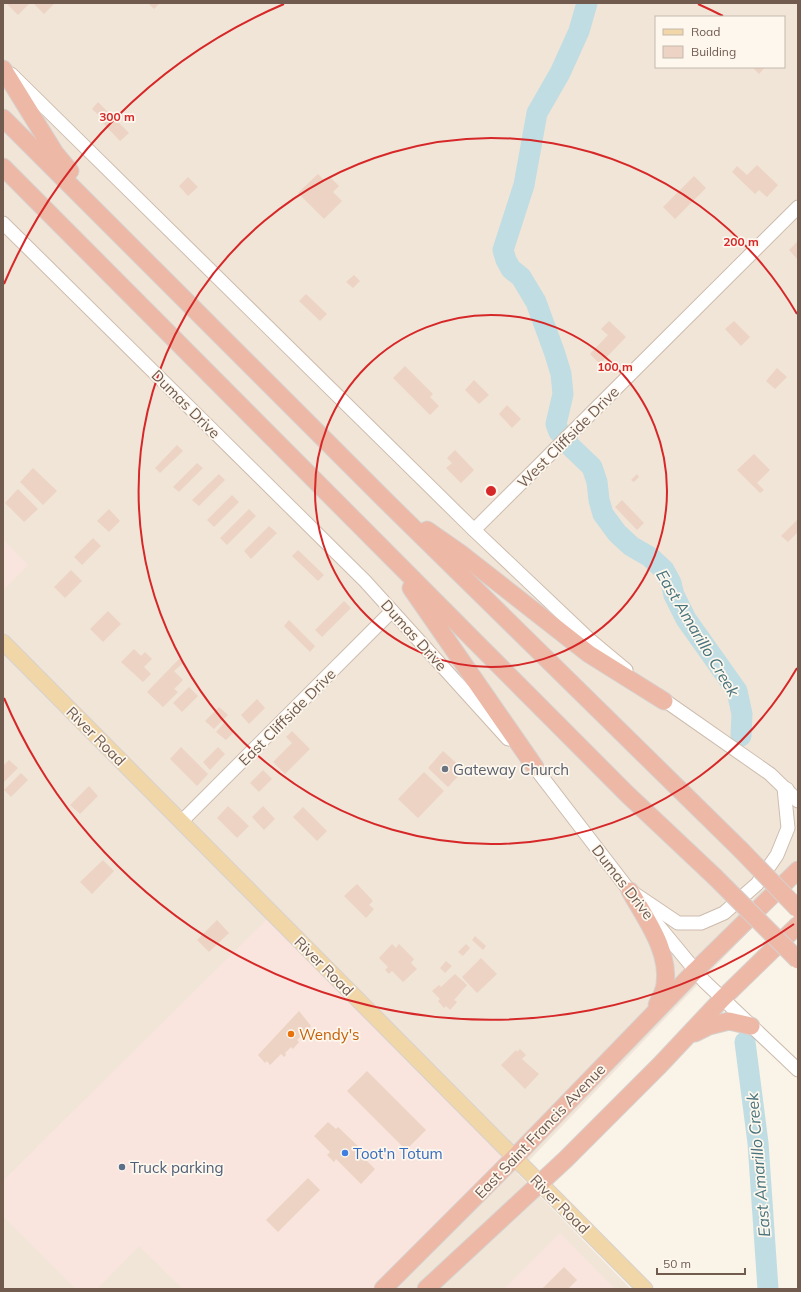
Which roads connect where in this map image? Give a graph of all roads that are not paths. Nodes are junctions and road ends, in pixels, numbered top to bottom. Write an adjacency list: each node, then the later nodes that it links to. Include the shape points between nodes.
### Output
1 (3, 65): 11 (main road)
2 (3, 69): 9 (highway, via 55,154)
3 (3, 118): 9 (highway)
4 (3, 167): 6 (highway)
5 (3, 177): 6 (highway)
6 (42, 207): 12 (highway)
7 (798, 207): 11 (main road, West Cliffside Drive)
8 (3, 223): 13 (main road, Dumas Drive, via 365,580)
9 (146, 262): 10 (highway)
10 (387, 502): 15 (highway, via 460,553 589,654); 23 (highway, bridge)
11 (474, 530): 15 (main road, via 590,640)
12 (388, 554): 16 (highway); 25 (highway, bridge, via 627,794)
13 (392, 611): 16 (main road, Dumas Drive); 20 (main road, East Cliffside Drive)
14 (3, 642): 20 (main road, River Road)
15 (664, 700): 17 (main road, via 770,774)
16 (535, 767): 22 (main road, Dumas Drive)
17 (784, 788): 18 (main road); 19 (main road); 22 (main road, via 788,828 777,855 757,884 724,913 701,923 678,923)
18 (798, 792)
19 (798, 801)
20 (181, 822): 32 (main road, River Road)
21 (798, 870): 26 (highway, East Saint Francis Avenue)
22 (630, 892): 26 (main road, Dumas Drive); 28 (highway, via 656,938 664,959 665,986)
23 (798, 908)
24 (798, 925): 27 (highway)
25 (798, 960)
26 (695, 971): 27 (main road, Dumas Drive); 28 (highway, East Saint Francis Avenue)
27 (722, 999): 29 (main road, Dumas Drive); 30 (highway)
28 (650, 1017): 32 (highway, East Saint Francis Avenue)
29 (750, 1026): 30 (highway, via 729,1021 709,1026); 31 (main road, Dumas Drive)
30 (686, 1038): 33 (highway)
31 (798, 1070)
32 (514, 1158): 33 (main road, River Road); 34 (highway, East Saint Francis Avenue)
33 (540, 1183): 35 (highway); 36 (main road, River Road)
34 (383, 1289)
35 (426, 1289)
36 (645, 1289)

